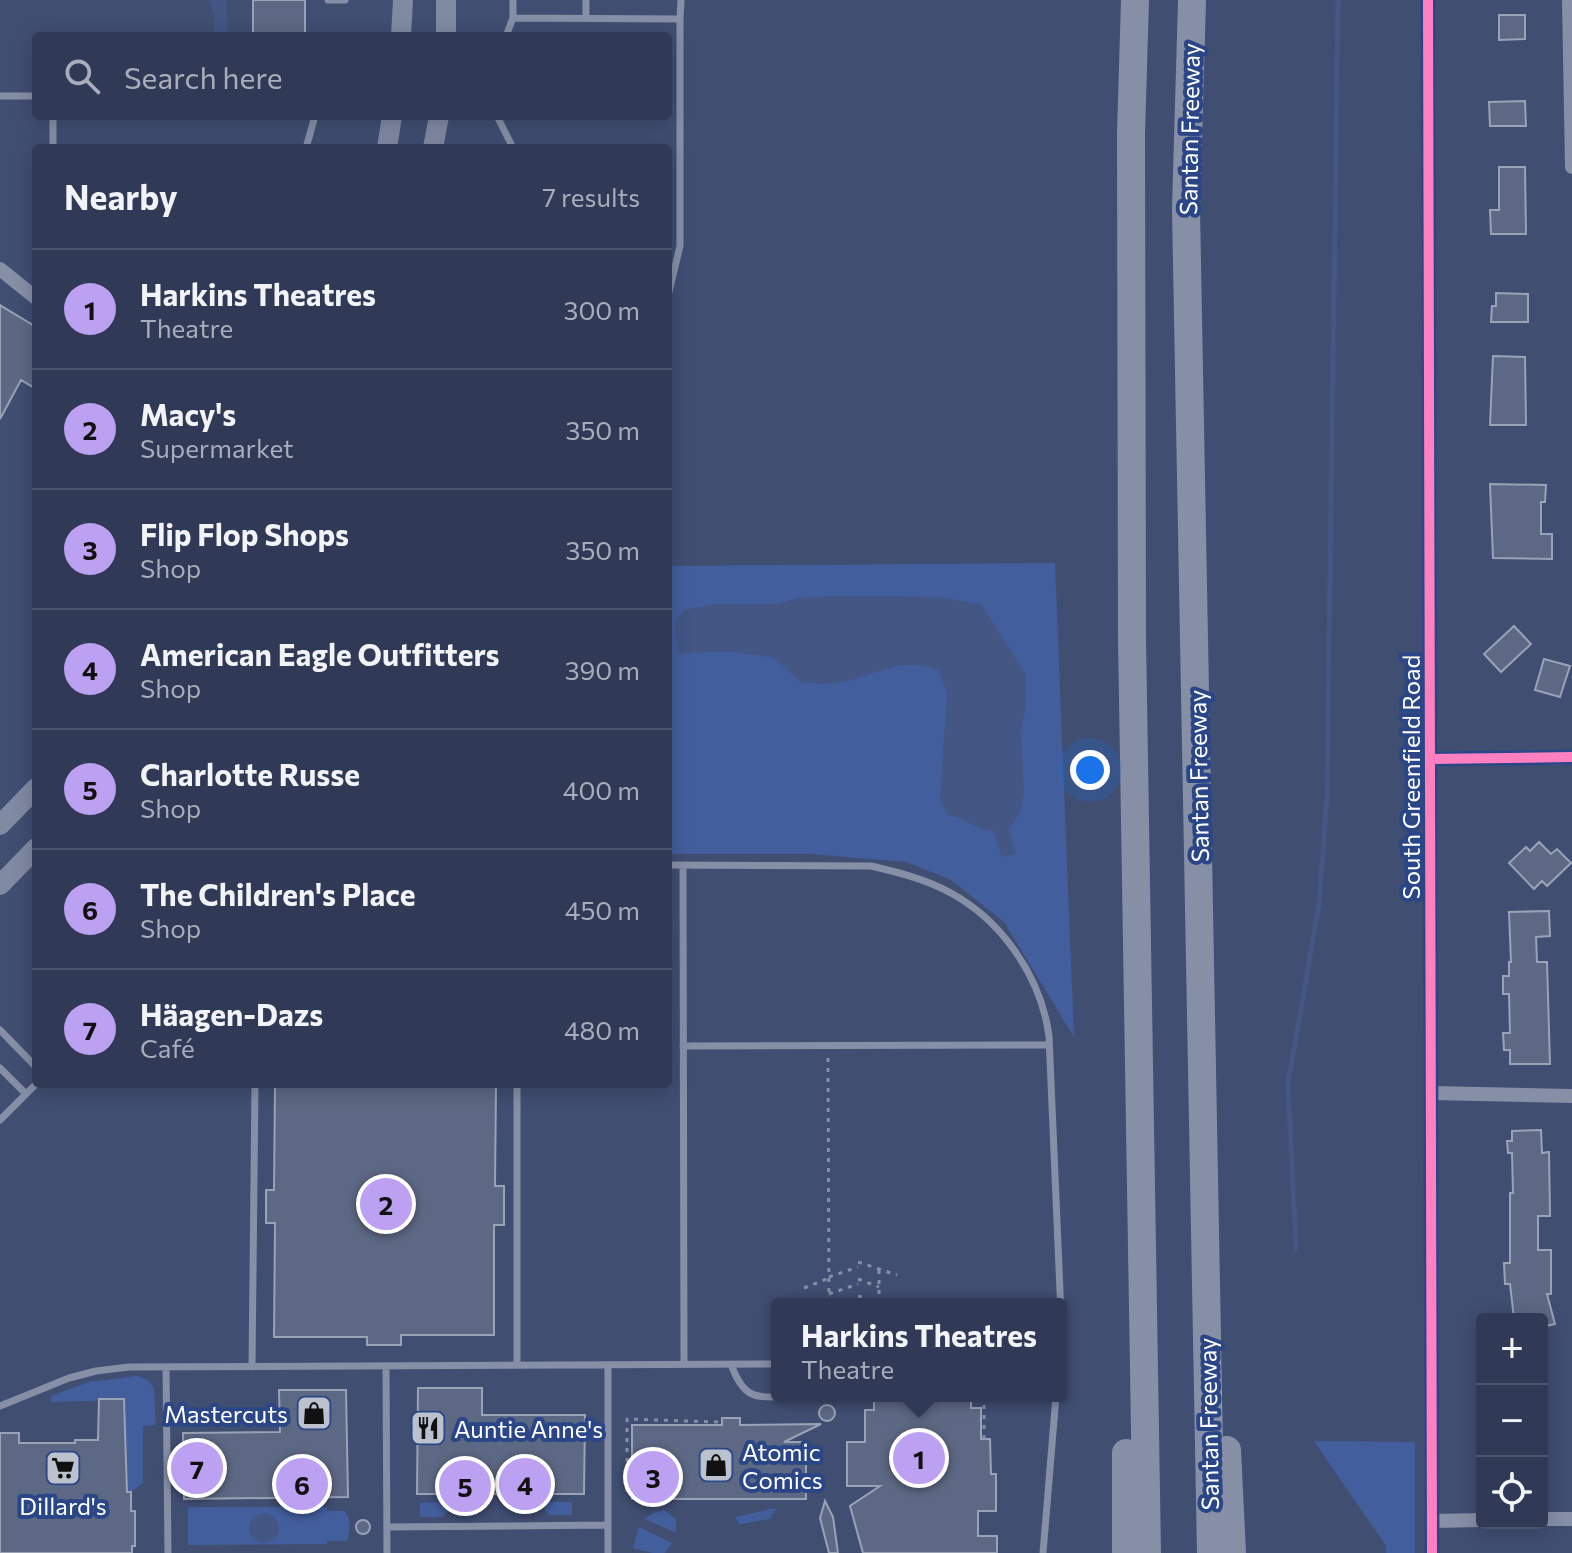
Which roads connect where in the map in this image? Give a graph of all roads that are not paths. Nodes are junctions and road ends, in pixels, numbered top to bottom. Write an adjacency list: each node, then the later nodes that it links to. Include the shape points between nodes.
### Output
1 (328, 0): 2 (lane)
2 (345, 0)
3 (403, 0): 15 (main road)
4 (446, 0): 16 (main road)
5 (513, 0): 12 (lane)
6 (586, 0): 13 (lane)
7 (681, 0): 14 (lane)
8 (1135, 0): 43 (highway)
9 (1192, 0): 56 (highway, Santan Freeway, via 1186,209)
10 (1428, 0): 36 (street, South Greenfield Road)
11 (1569, 0): 18 (street)
12 (513, 18): 13 (lane); 17 (lane)
13 (586, 18): 14 (lane)
14 (680, 19): 33 (lane, via 680,246)
15 (401, 32)
16 (446, 32)
17 (508, 32)
18 (1571, 35): 31 (street)
19 (0, 96): 20 (lane)
20 (32, 96)
21 (53, 120): 26 (lane)
22 (314, 120): 27 (lane)
23 (391, 120): 28 (main road)
24 (438, 120): 29 (main road)
25 (499, 120): 30 (lane)
26 (53, 144)
27 (307, 144)
28 (388, 144)
29 (434, 144)
30 (511, 144)
31 (1572, 167)
32 (0, 269): 34 (street)
33 (672, 279)
34 (32, 294)
35 (1572, 757): 36 (street)
36 (1430, 759): 52 (street, South Greenfield Road)
37 (32, 792): 38 (main road)
38 (0, 825)
39 (32, 852): 42 (main road)
40 (672, 865): 41 (lane)
41 (683, 865): 45 (lane, via 871,866 949,892 987,921 1028,969 1046,1011); 46 (lane)
42 (0, 885)
43 (1135, 929): 79 (highway, via 1125,1207); 80 (highway)
44 (0, 1030): 47 (lane)
45 (1049, 1045): 46 (lane); 57 (lane)
46 (683, 1046): 58 (lane)
47 (32, 1063)
48 (0, 1068): 53 (lane)
49 (32, 1088): 53 (lane)
50 (255, 1088): 65 (lane)
51 (517, 1088): 61 (lane)
52 (1431, 1093): 54 (street); 72 (street, South Greenfield Road)
53 (26, 1094): 55 (lane)
54 (1572, 1096)
55 (0, 1120)
56 (1205, 1243): 81 (highway, Santan Freeway); 82 (highway, via 1221,1310)
57 (1060, 1298)
58 (684, 1364): 59 (lane); 62 (lane)
59 (731, 1364): 60 (lane); 66 (lane, via 738,1385 750,1394)
60 (771, 1364)
61 (517, 1365): 62 (lane); 63 (lane)
62 (608, 1365): 73 (lane)
63 (386, 1366): 65 (lane); 74 (lane)
64 (166, 1367): 65 (lane); 68 (lane, via 96,1371); 75 (lane)
65 (252, 1367)
66 (771, 1397)
67 (1056, 1402): 78 (lane)
68 (0, 1406)
69 (1548, 1519): 70 (street)
70 (1572, 1519)
71 (1476, 1520): 72 (street)
72 (1432, 1521): 83 (street, South Greenfield Road)
73 (608, 1525): 74 (lane); 77 (lane)
74 (387, 1527): 76 (lane)
75 (168, 1553)
76 (387, 1553)
77 (608, 1553)
78 (1043, 1553)
79 (1126, 1553)
80 (1147, 1553)
81 (1211, 1553)
82 (1232, 1553)
83 (1432, 1553)

